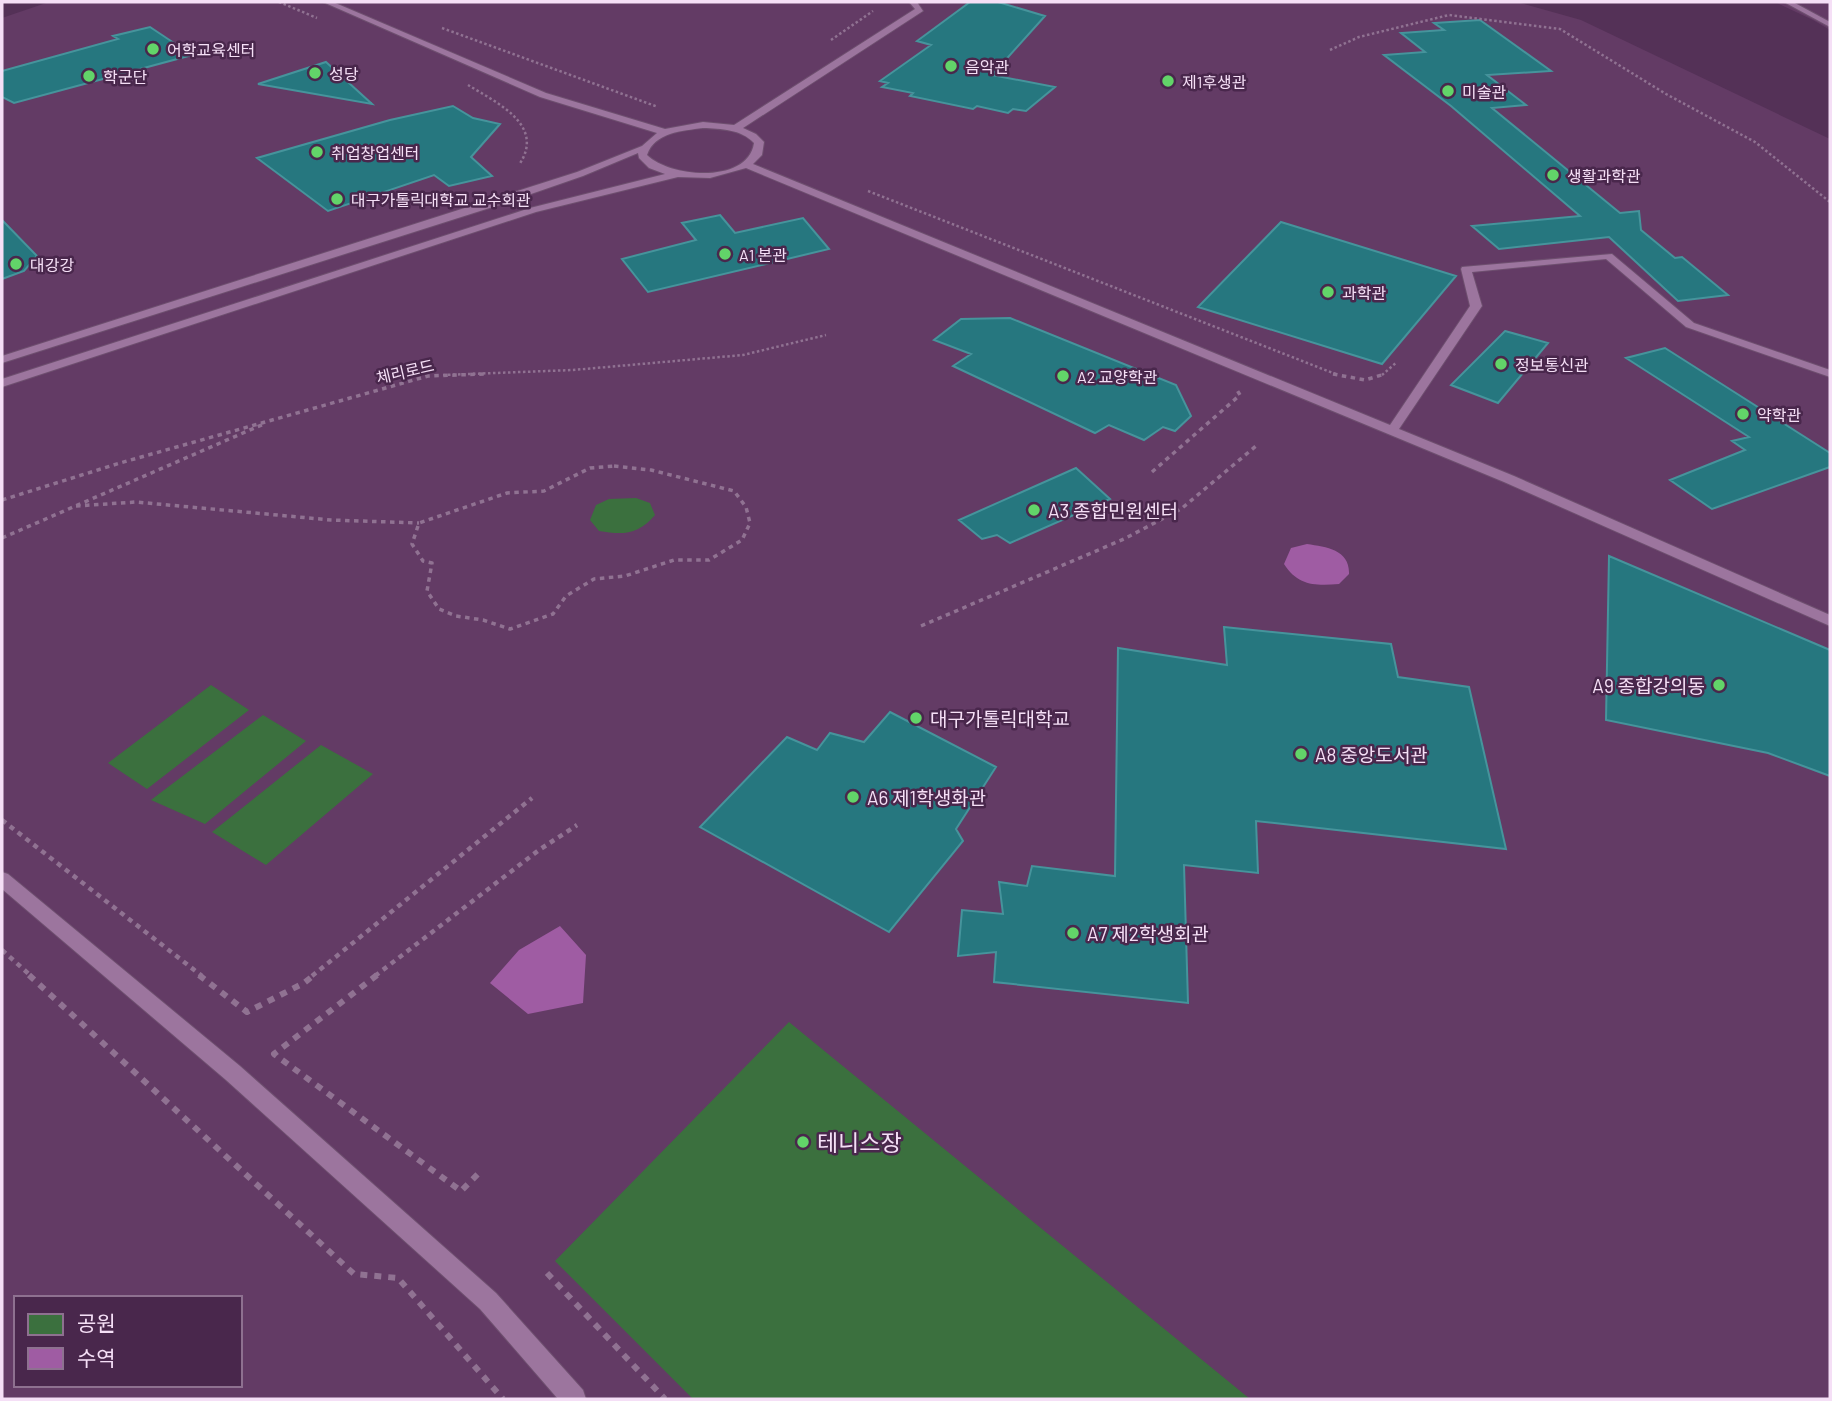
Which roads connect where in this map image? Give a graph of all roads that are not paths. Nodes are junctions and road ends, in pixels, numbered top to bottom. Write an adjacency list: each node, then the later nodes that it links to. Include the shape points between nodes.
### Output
1 (327, 2): 6 (lane, via 543,95)
2 (913, 2): 5 (lane, via 920,9)
3 (1788, 2): 4 (lane)
4 (1830, 25)
5 (736, 128): 6 (lane, via 704,125); 8 (lane, via 753,135 761,149)
6 (664, 132): 7 (lane)
7 (643, 148): 9 (lane, via 646,164); 10 (lane, via 496,203)
8 (746, 165): 9 (lane, via 713,175); 13 (lane)
9 (674, 175): 12 (lane, via 533,210)
10 (2, 360)
11 (1830, 374): 13 (lane, via 1690,326 1608,256 1466,270 1475,306)
12 (2, 383)
13 (1392, 431): 14 (lane)
14 (1830, 621)
15 (2, 878): 16 (lane, via 233,1073 488,1301)
16 (574, 1399)

